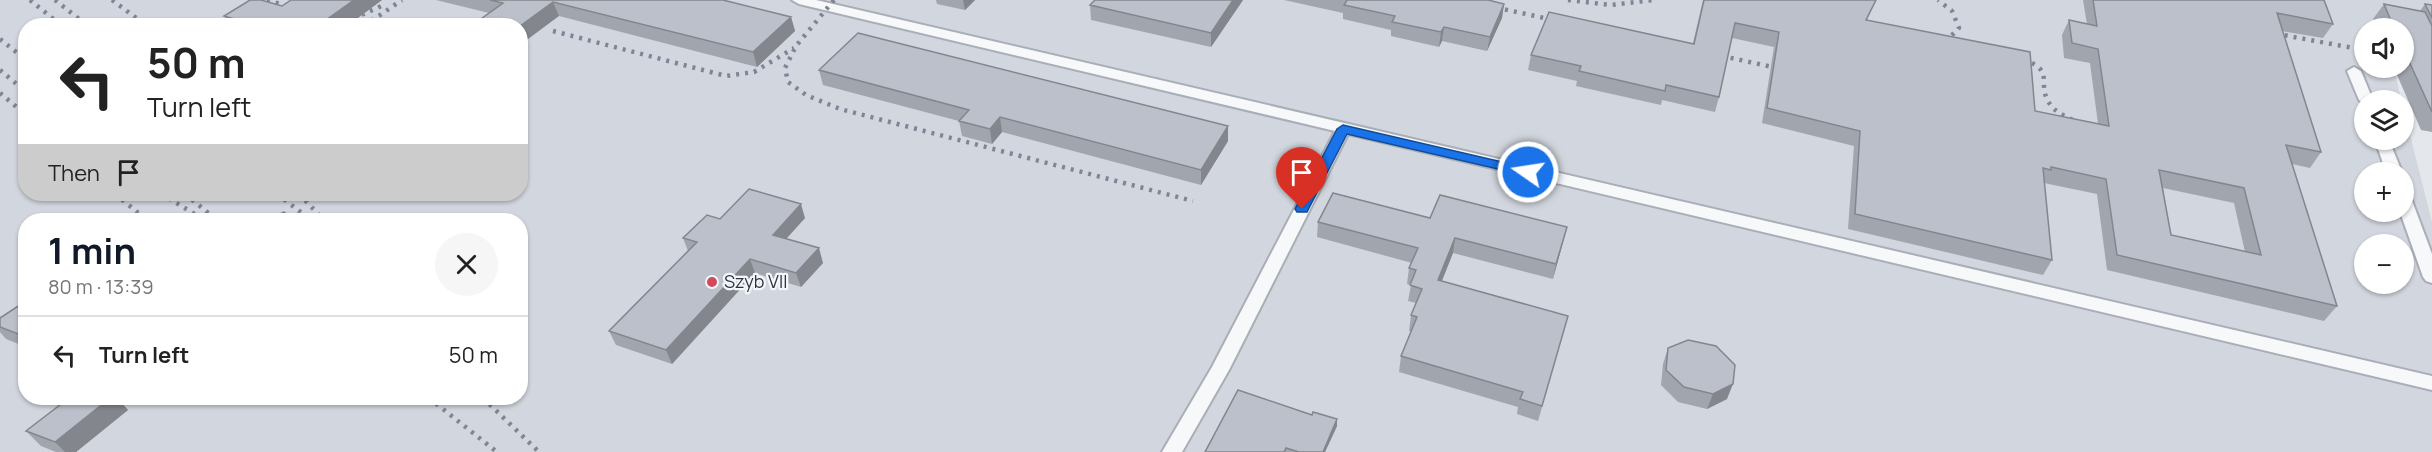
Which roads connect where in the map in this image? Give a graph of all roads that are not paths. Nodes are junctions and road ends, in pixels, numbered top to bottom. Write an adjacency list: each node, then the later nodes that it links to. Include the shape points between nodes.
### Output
1 (799, 0): 2 (lane)
2 (1343, 129): 5 (lane); 6 (lane, via 1220,370)
3 (2412, 222): 4 (lane)
4 (2432, 276)
5 (2432, 383)
6 (1172, 452)

